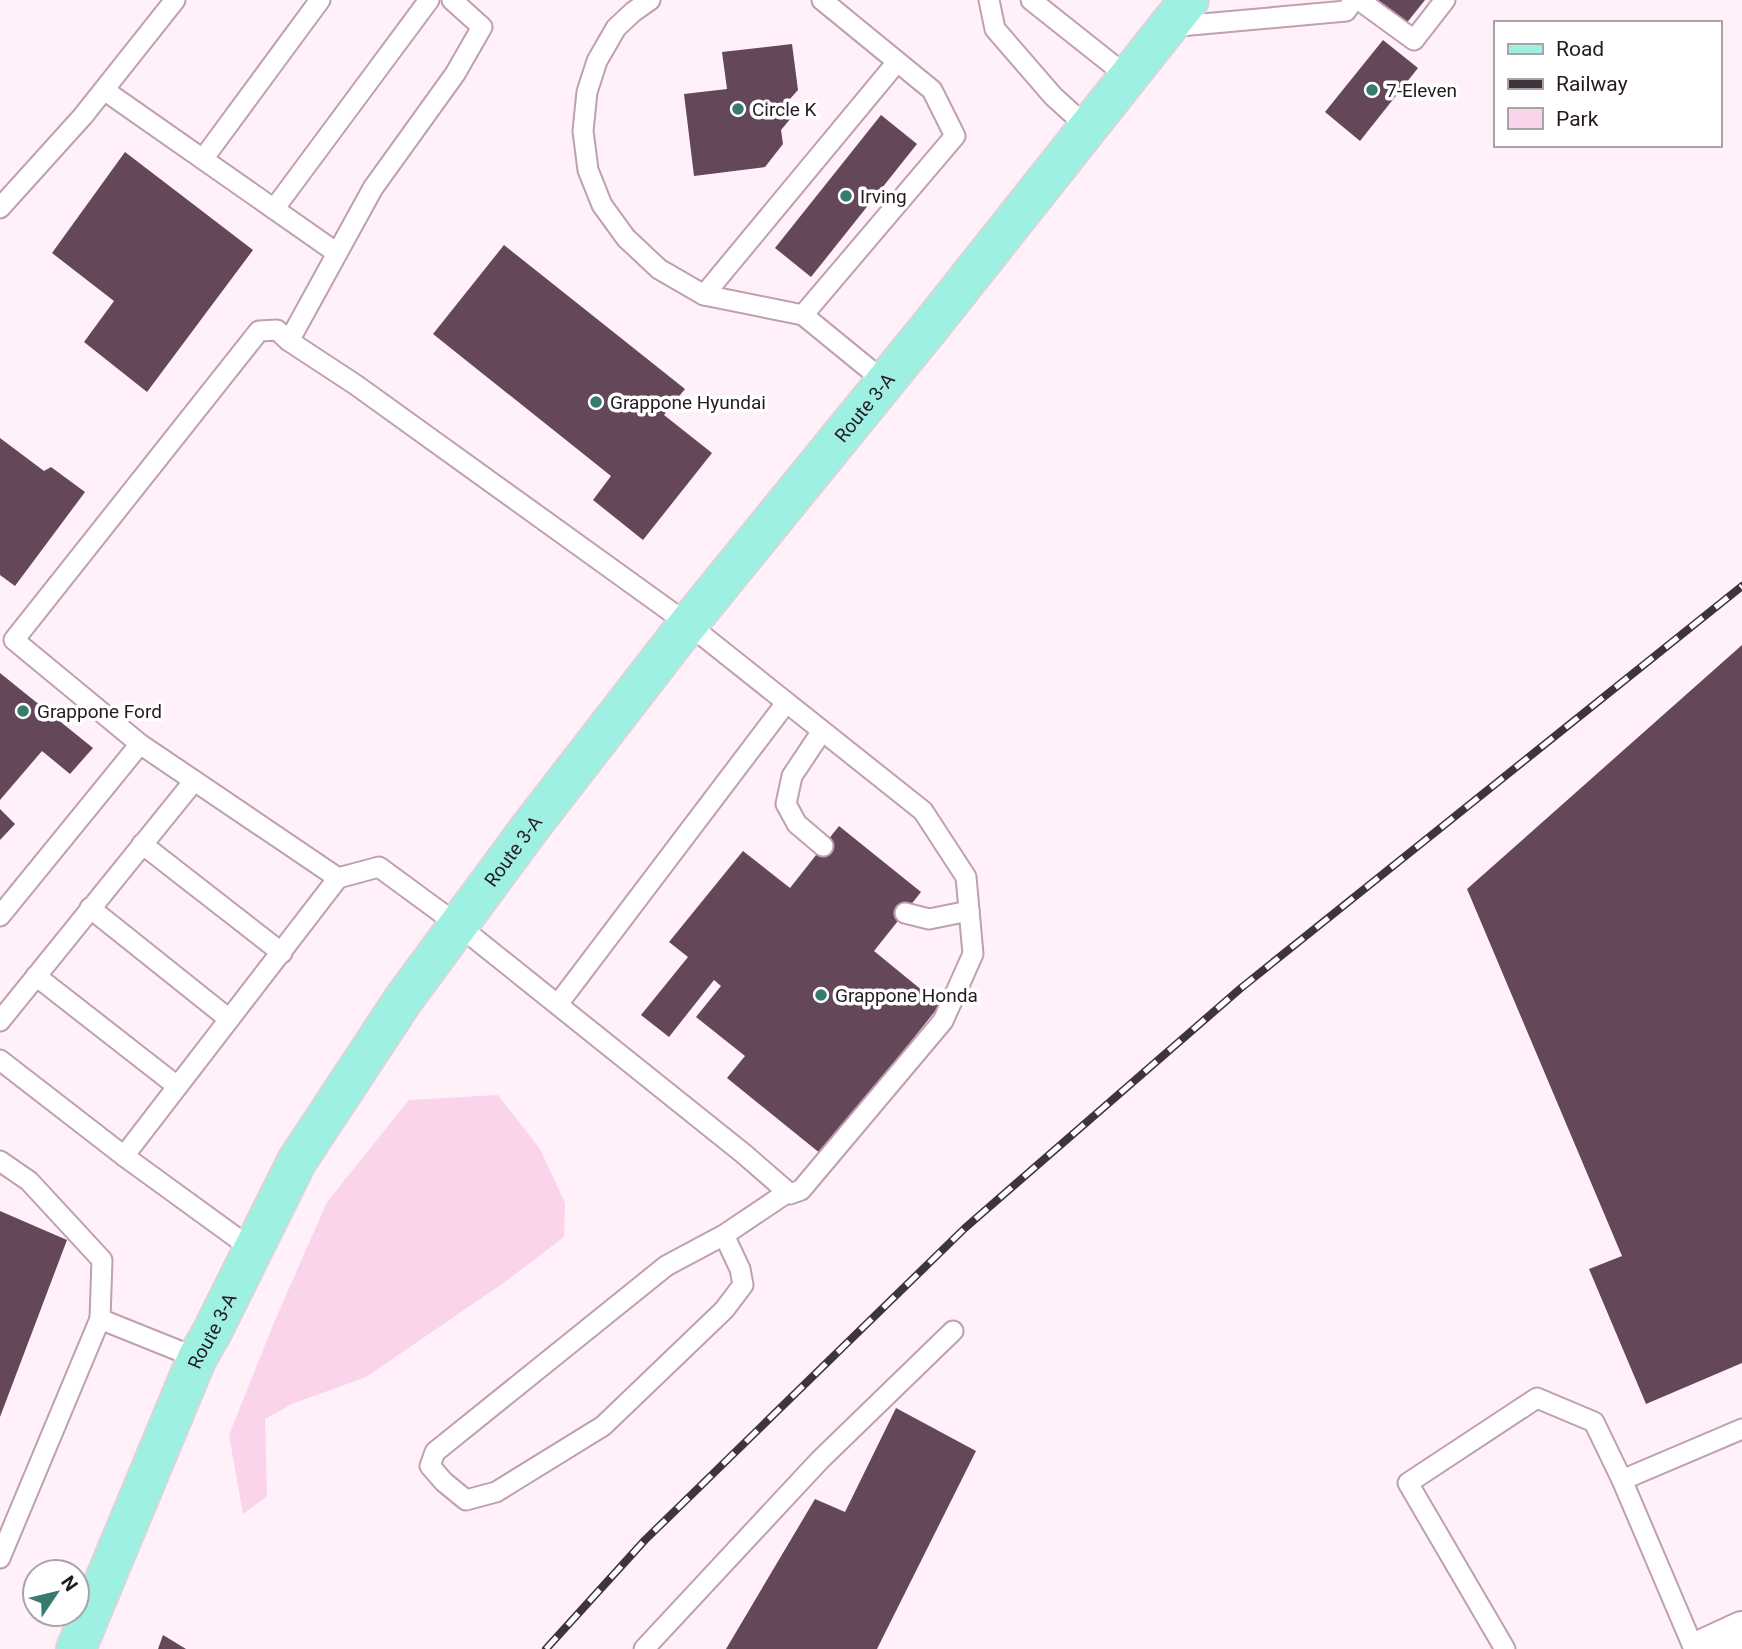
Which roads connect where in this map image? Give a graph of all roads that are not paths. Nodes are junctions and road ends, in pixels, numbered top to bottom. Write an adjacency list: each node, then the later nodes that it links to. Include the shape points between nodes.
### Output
1 (175, 0): 14 (lane)
2 (320, 0): 16 (lane)
3 (429, 0): 18 (lane)
4 (452, 0): 19 (lane, via 482,27 455,74 373,188)
5 (650, 0): 20 (lane, via 616,28 597,61 587,92 583,131 588,170 602,205 626,238 659,269)
6 (822, 0): 12 (lane)
7 (989, 0): 15 (lane, via 995,29)
8 (1031, 0): 13 (lane)
9 (1445, 0): 10 (lane, via 1414,40)
10 (1361, 1): 11 (lane, via 1346,10)
11 (1178, 13): 13 (main road, Route 3-A)
12 (897, 62): 20 (lane); 21 (lane, via 932,90 955,136)
13 (1128, 77): 15 (main road, Route 3-A)
14 (104, 90): 16 (lane); 17 (lane)
15 (1084, 132): 23 (main road, Route 3-A)
16 (203, 159): 18 (lane)
17 (0, 208)
18 (274, 209): 19 (lane)
19 (337, 253): 22 (lane)
20 (704, 295): 21 (lane)
21 (803, 315): 23 (lane)
22 (289, 341): 24 (lane); 25 (lane, via 277,330 259,331)
23 (885, 382): 24 (main road, Route 3-A)
24 (688, 624): 26 (lane); 37 (main road, Route 3-A)
25 (7, 637): 28 (lane)
26 (786, 703): 27 (lane); 40 (lane)
27 (822, 731): 31 (lane, via 792,776 786,804 797,824); 34 (lane, via 923,811 966,877)
28 (140, 744): 29 (lane); 36 (lane)
29 (194, 780): 30 (lane); 32 (lane)
30 (142, 844): 33 (lane); 38 (lane)
31 (823, 846)
32 (338, 878): 37 (lane, via 379,867); 38 (lane)
33 (90, 908): 39 (lane); 41 (lane)
34 (969, 911): 35 (lane, via 929,919); 47 (lane, via 973,954 943,1021 801,1190)
35 (905, 913)
36 (0, 916)
37 (458, 925): 40 (lane); 49 (main road, Route 3-A, via 402,1000 297,1161)
38 (282, 953): 41 (lane)
39 (36, 976): 42 (lane); 44 (lane)
40 (558, 1004): 47 (lane)
41 (229, 1019): 44 (lane)
42 (0, 1021)
43 (0, 1060): 45 (lane)
44 (177, 1086): 45 (lane)
45 (124, 1156): 49 (lane)
46 (0, 1161): 50 (lane, via 29,1181 102,1260)
47 (788, 1192): 48 (lane)
48 (724, 1235): 48 (lane, via 666,1266 435,1452 430,1466 467,1500 496,1492 603,1426 724,1310 743,1285)
49 (252, 1249): 52 (main road, Route 3-A)
50 (100, 1319): 52 (lane); 55 (lane)
51 (953, 1331): 58 (lane, via 820,1460)
52 (197, 1358): 57 (main road, Route 3-A)
53 (1742, 1429): 54 (lane)
54 (1622, 1480): 59 (lane, via 1594,1422 1537,1398 1408,1483); 60 (lane)
55 (0, 1558)
56 (1742, 1631): 61 (street)
57 (76, 1649)
58 (644, 1649)
59 (1505, 1649)
60 (1694, 1649)
61 (1703, 1649)

